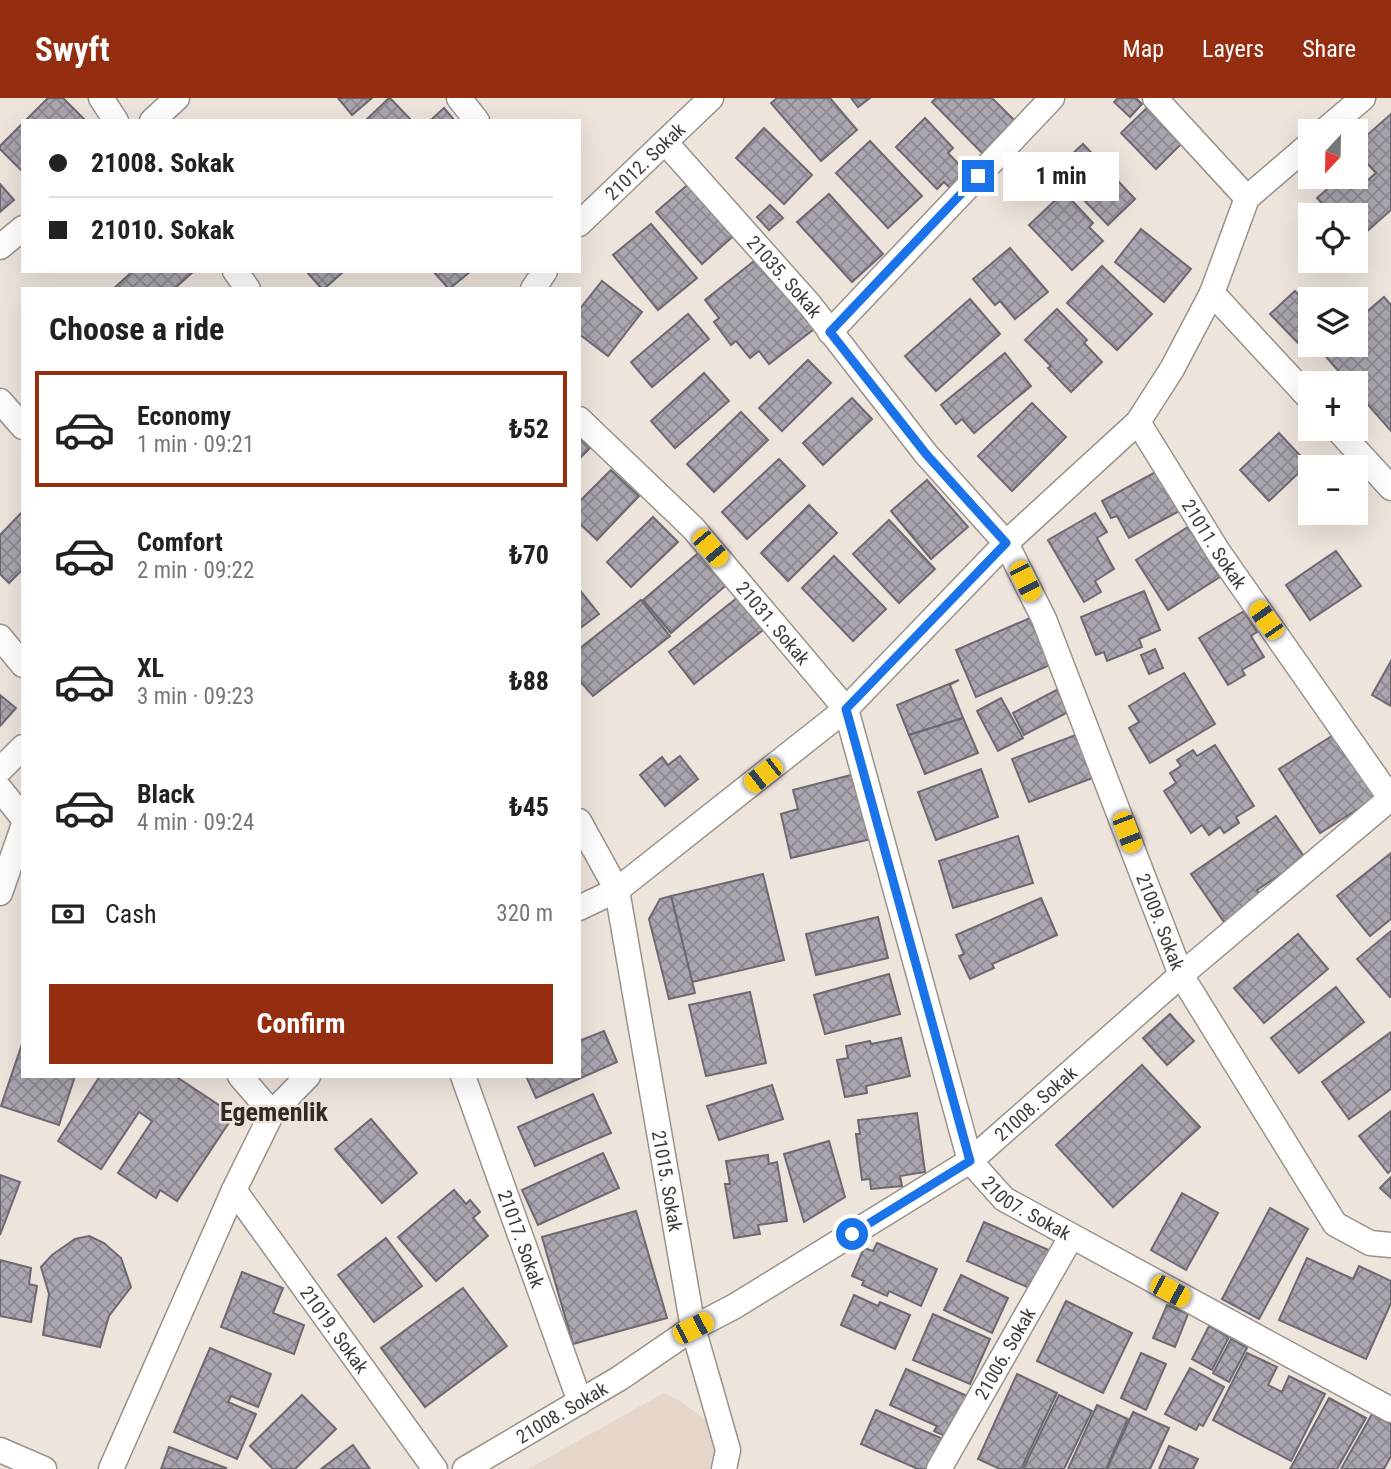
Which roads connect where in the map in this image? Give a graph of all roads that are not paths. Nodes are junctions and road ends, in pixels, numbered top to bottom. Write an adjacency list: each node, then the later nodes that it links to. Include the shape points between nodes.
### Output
1 (100, 98): 8 (street)
2 (177, 98): 9 (street)
3 (459, 98): 10 (street)
4 (711, 98): 12 (street, 21012. Sokak)
5 (1052, 98): 19 (street)
6 (1155, 98): 14 (street)
7 (1363, 98): 11 (street)
8 (115, 119)
9 (154, 119)
10 (475, 119)
11 (1338, 119)
12 (665, 142): 15 (street, 21012. Sokak); 19 (street, 21035. Sokak)
13 (1298, 154): 14 (street)
14 (1247, 198): 18 (street)
15 (581, 222)
16 (21, 230): 17 (street)
17 (0, 247)
18 (1212, 293): 20 (street); 23 (street)
19 (830, 332): 27 (street, 21035. Sokak, via 926,454)
20 (1298, 386)
21 (0, 401): 24 (street)
22 (581, 421): 30 (street, 21031. Sokak, via 693,528)
23 (1138, 422): 27 (street); 34 (street, 21011. Sokak, via 1219,553)
24 (21, 425)
25 (1348, 441): 26 (street)
26 (1391, 488)
27 (1006, 543): 30 (street); 41 (street, 21009. Sokak, via 1044,619)
28 (0, 637): 29 (street)
29 (21, 663)
30 (846, 709): 38 (street); 46 (street, 21007. Sokak)
31 (21, 749): 32 (street)
32 (0, 770)
33 (0, 789): 35 (street)
34 (1391, 799): 41 (street, 21008. Sokak)
35 (21, 815)
36 (581, 825): 38 (street, 21015. Sokak)
37 (21, 833): 39 (street)
38 (617, 890): 40 (street); 50 (street, 21015. Sokak)
39 (0, 893)
40 (581, 907)
41 (1181, 975): 46 (street, 21008. Sokak); 49 (street, 21009. Sokak, via 1335,1224 1370,1243)
42 (242, 1078): 45 (street)
43 (306, 1078): 45 (street)
44 (464, 1078): 51 (street, 21017. Sokak)
45 (272, 1113): 47 (street)
46 (970, 1161): 48 (street, 21007. Sokak, via 1004,1199); 50 (street, 21008. Sokak)
47 (234, 1190): 56 (street); 57 (street, 21019. Sokak)
48 (1072, 1237): 52 (street, 21007. Sokak); 54 (street, 21006. Sokak)
49 (1391, 1245)
50 (693, 1328): 51 (street, 21008. Sokak); 59 (street, 21015. Sokak, via 728,1450)
51 (580, 1402): 58 (street, 21008. Sokak)
52 (1391, 1410)
53 (0, 1450): 55 (street)
54 (945, 1467)
55 (44, 1469)
56 (111, 1469)
57 (435, 1469)
58 (465, 1469)
59 (724, 1469)

